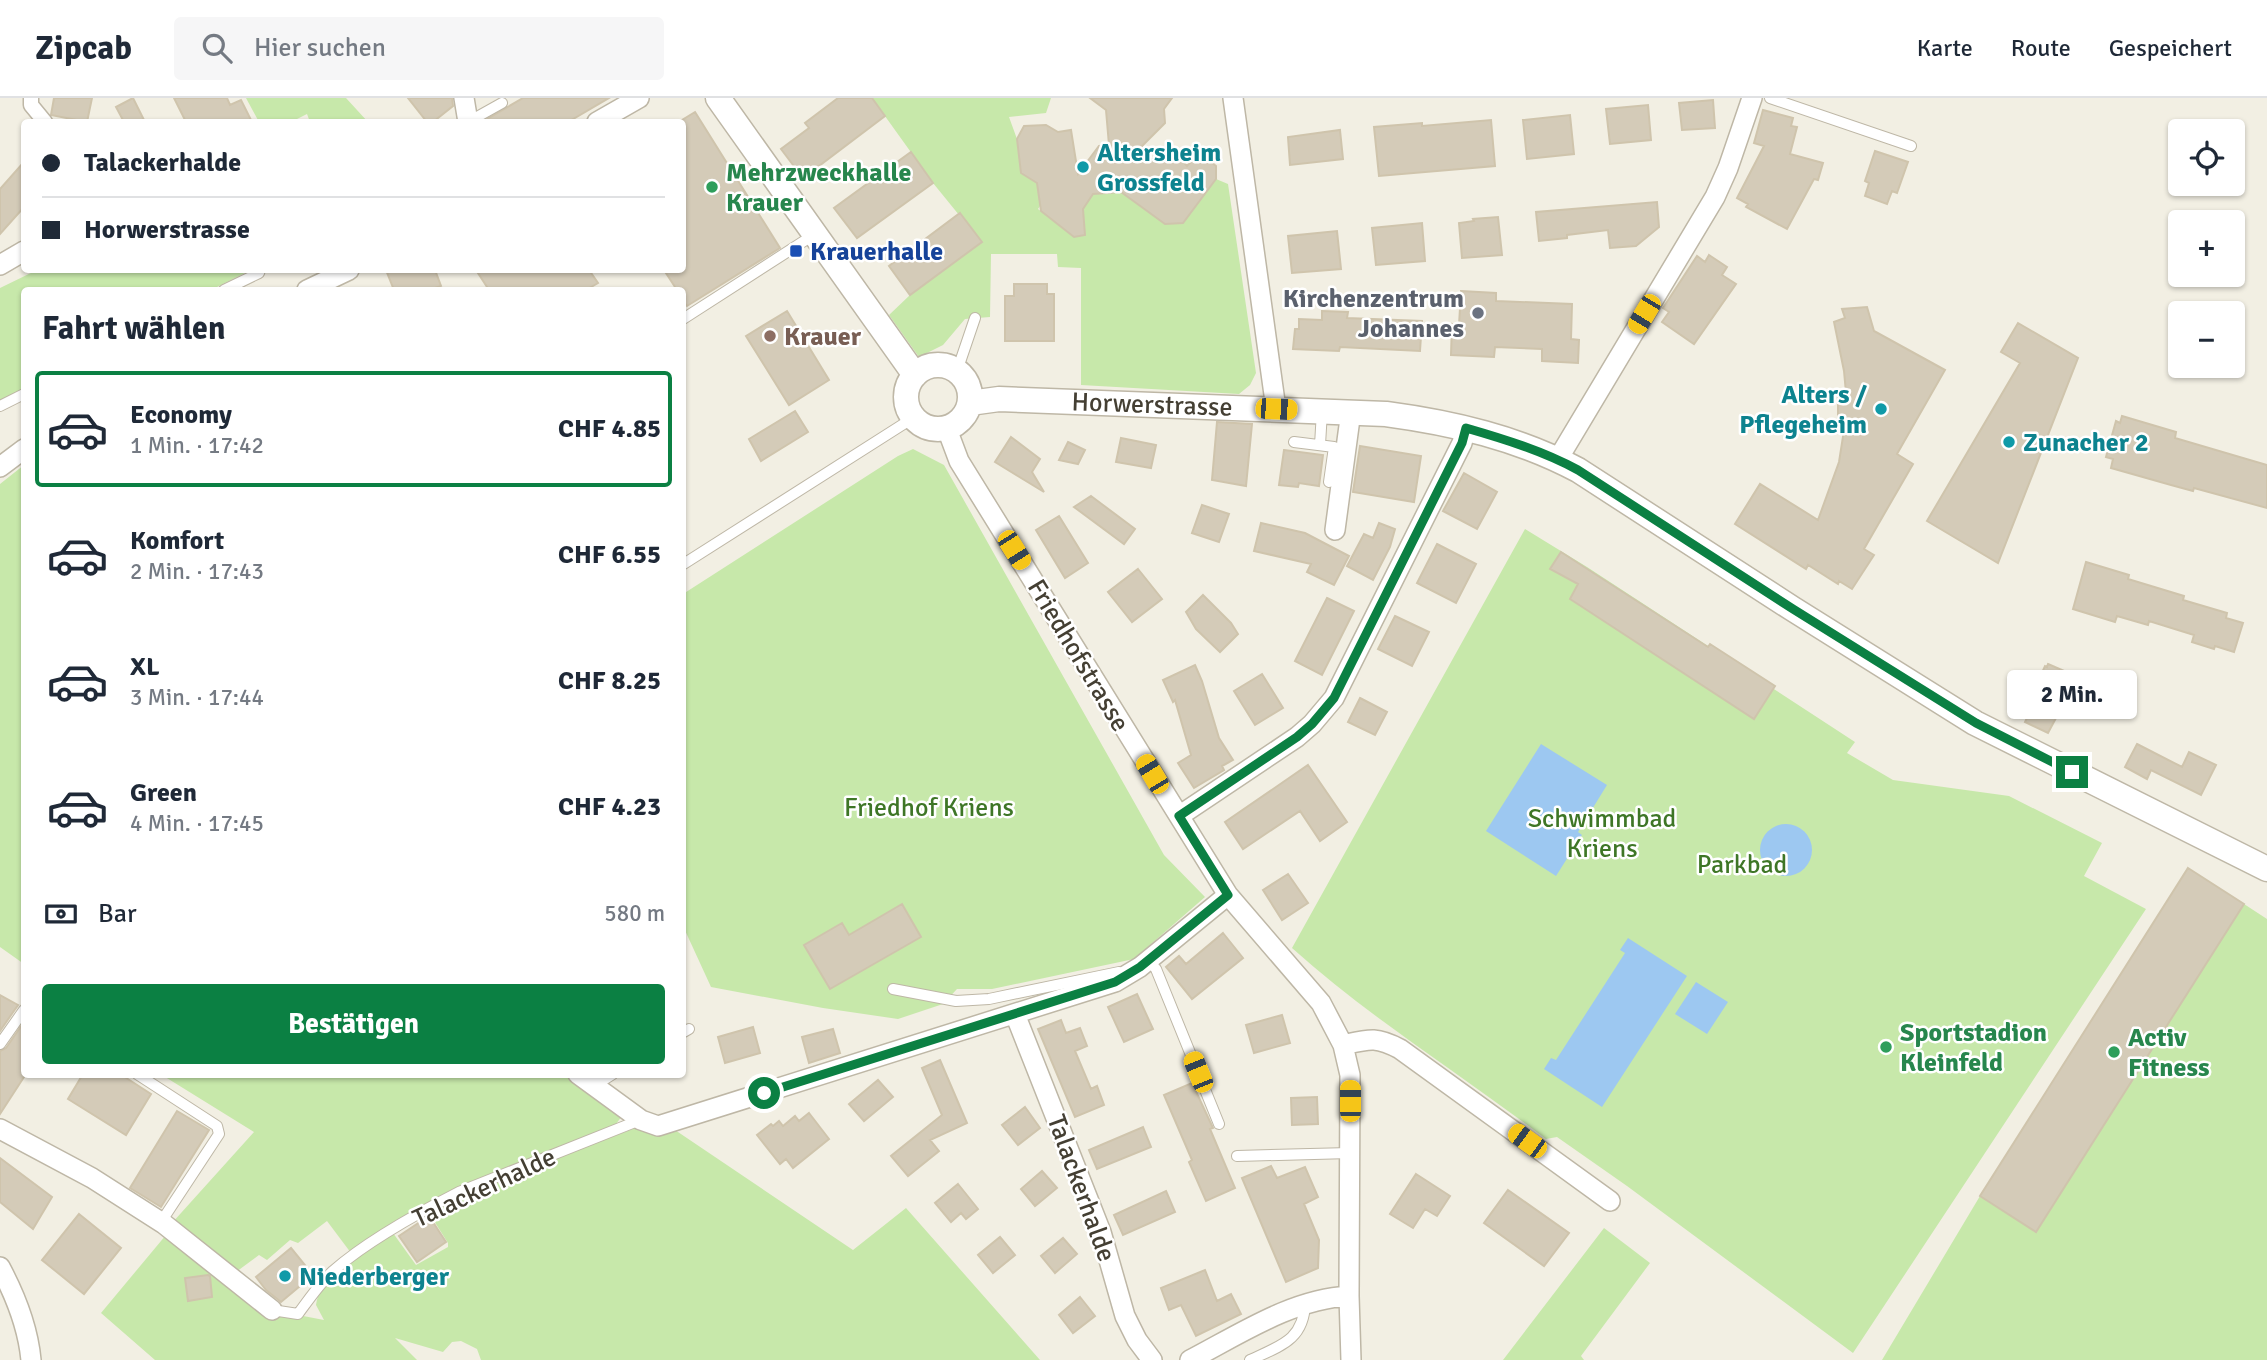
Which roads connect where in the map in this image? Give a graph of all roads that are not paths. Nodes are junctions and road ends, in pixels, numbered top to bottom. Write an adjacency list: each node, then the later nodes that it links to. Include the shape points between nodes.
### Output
1 (31, 98): 9 (street)
2 (464, 98): 10 (street)
3 (639, 98): 12 (street)
4 (718, 98): 14 (street)
5 (1233, 98): 28 (street)
6 (1752, 98): 37 (street, via 1715,197)
7 (1770, 98): 13 (lane)
8 (502, 103): 11 (lane)
9 (43, 119)
10 (468, 119)
11 (473, 119)
12 (602, 119)
13 (1911, 146)
14 (815, 234): 21 (lane); 24 (street)
15 (21, 253): 16 (street)
16 (0, 265)
17 (259, 273): 19 (lane)
18 (343, 273): 20 (street)
19 (230, 287)
20 (313, 287)
21 (686, 317)
22 (975, 318): 23 (lane)
23 (957, 371): 24 (street, via 936,365); 26 (street, via 970,391)
24 (915, 375): 31 (street, via 906,398)
25 (21, 396): 27 (lane)
26 (970, 403): 28 (street, Horwerstrasse, via 999,399); 33 (street, via 966,414)
27 (0, 406)
28 (1276, 409): 29 (street, Horwerstrasse)
29 (1322, 411): 30 (street, Horwerstrasse); 35 (lane)
30 (1351, 411): 32 (street, Horwerstrasse); 40 (street)
31 (913, 418): 33 (street, via 923,426); 41 (lane)
32 (1466, 428): 37 (street, Horwerstrasse); 42 (street, via 1334,698 1297,737)
33 (947, 429): 42 (street, Friedhofstrasse, via 959,461)
34 (1294, 442): 35 (lane)
35 (1320, 445): 39 (lane, via 1334,447)
36 (21, 451): 38 (street)
37 (1558, 460): 43 (street, Horwerstrasse, via 1976,723)
38 (0, 467)
39 (1329, 482)
40 (1335, 530)
41 (686, 562)
42 (1179, 816): 44 (street, Friedhofstrasse)
43 (2267, 869)
44 (1228, 895): 45 (street, Talackerhalde); 50 (street, Friedhofstrasse, via 1321,1003)
45 (1144, 964): 46 (lane, via 989,999 956,1001); 48 (street, Talackerhalde, via 1115,982); 56 (lane, via 1156,969)
46 (892, 989)
47 (21, 1014): 49 (lane)
48 (1015, 1014): 55 (street, Talackerhalde, via 658,1126); 67 (street, Talackerhalde, via 1101,1232 1125,1316)
49 (0, 1044)
50 (1343, 1045): 58 (street, Friedhofstrasse, via 1350,1075); 60 (street, via 1370,1038 1400,1049)
51 (142, 1078): 61 (lane, via 217,1126 219,1134)
52 (583, 1078): 54 (street)
53 (607, 1078): 54 (lane)
54 (594, 1086): 55 (street)
55 (641, 1120): 65 (lane, Talackerhalde, via 459,1192 358,1252 332,1272 298,1314)
56 (1219, 1124)
57 (0, 1129): 61 (street, via 92,1178)
58 (1350, 1153): 59 (lane); 63 (street, Friedhofstrasse)
59 (1237, 1156)
60 (1609, 1201)
61 (161, 1222): 65 (street)
62 (0, 1268): 66 (street, via 16,1303)
63 (1349, 1296): 64 (street); 70 (street, Friedhofstrasse)
64 (1305, 1303): 68 (street); 69 (lane, via 1297,1334)
65 (272, 1310)
66 (31, 1360)
67 (1152, 1360)
68 (1190, 1360)
69 (1251, 1360)
70 (1351, 1360)

